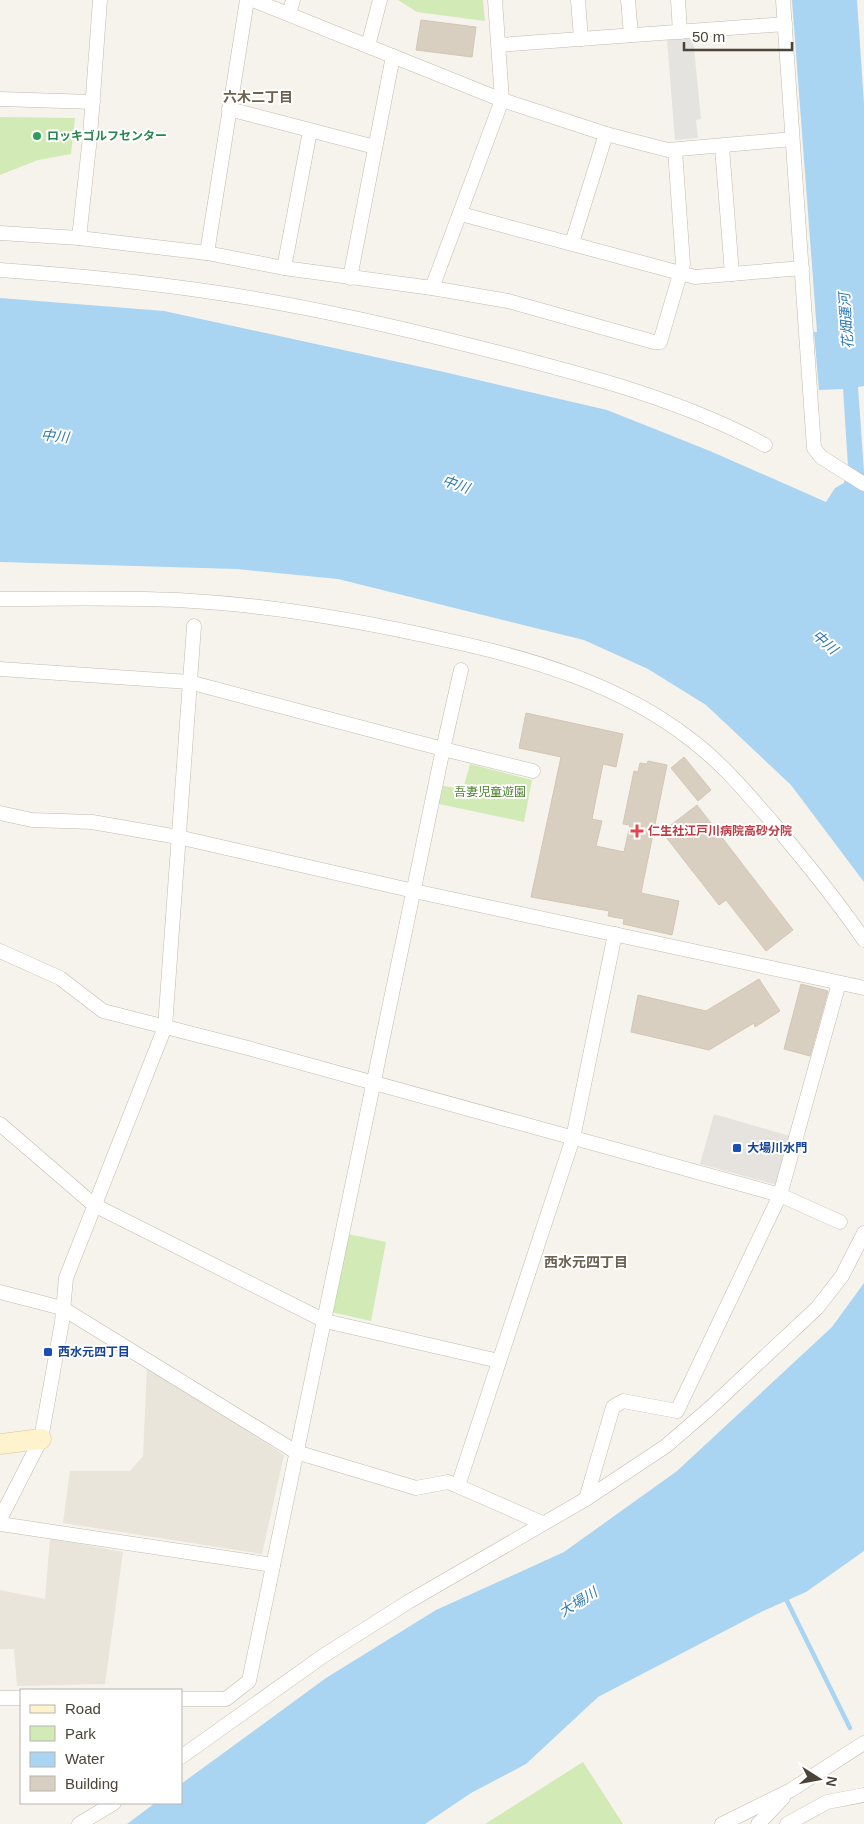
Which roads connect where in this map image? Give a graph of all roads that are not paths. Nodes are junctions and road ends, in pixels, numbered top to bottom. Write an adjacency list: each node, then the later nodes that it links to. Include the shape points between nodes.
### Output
1 (100, 0): 21 (street)
2 (247, 0): 22 (street)
3 (253, 0): 11 (street)
4 (293, 0): 11 (street)
5 (380, 0): 17 (street)
6 (495, 0): 16 (street)
7 (578, 0): 15 (street)
8 (628, 0): 14 (street)
9 (678, 0): 13 (street)
10 (783, 0): 12 (street)
11 (289, 14): 17 (street)
12 (785, 24): 13 (street); 25 (street)
13 (680, 32): 14 (street)
14 (631, 35): 15 (street)
15 (581, 39): 16 (street)
16 (499, 45): 20 (street)
17 (368, 46): 18 (street)
18 (393, 56): 20 (street); 27 (street)
19 (0, 99): 21 (street)
20 (502, 100): 24 (street); 29 (street)
21 (92, 102): 31 (street)
22 (229, 109): 23 (street); 33 (street)
23 (310, 131): 27 (street); 34 (street)
24 (606, 134): 28 (street); 32 (street)
25 (792, 139): 26 (street); 35 (street)
26 (722, 147): 28 (street); 38 (street)
27 (375, 148): 39 (street)
28 (675, 150): 37 (street)
29 (461, 214): 32 (street); 40 (street)
30 (0, 233): 31 (street)
31 (79, 238): 33 (street)
32 (572, 243): 37 (street)
33 (206, 253): 34 (street)
34 (284, 268): 39 (street)
35 (802, 268): 38 (street); 42 (street, via 814,448 821,457)
36 (0, 270): 41 (street, via 205,291 414,331 632,389 738,430)
37 (681, 274): 38 (street, via 695,277); 40 (street, via 660,342 508,301)
38 (732, 274)
39 (350, 278): 40 (street)
40 (432, 288)
41 (765, 445)
42 (864, 484)
43 (0, 598): 54 (street, via 192,601 342,618 520,658 592,684 648,710 689,738 723,767 795,849)
44 (194, 626): 47 (street)
45 (0, 669): 47 (street)
46 (461, 670): 48 (street)
47 (189, 682): 48 (street); 51 (street)
48 (443, 749): 49 (street); 52 (street)
49 (533, 771)
50 (0, 812): 51 (street, via 32,820 92,822)
51 (178, 837): 52 (street); 58 (street)
52 (414, 891): 53 (street); 59 (street)
53 (615, 934): 56 (street); 61 (street)
54 (864, 940)
55 (0, 951): 58 (street, via 60,978 103,1011)
56 (839, 983): 57 (street); 62 (street)
57 (864, 988)
58 (165, 1027): 59 (street); 63 (street)
59 (374, 1084): 61 (street); 68 (street)
60 (0, 1124): 63 (street)
61 (573, 1138): 62 (street); 69 (street)
62 (780, 1195): 64 (street); 74 (street, via 677,1411 623,1401 613,1407)
63 (94, 1205): 67 (street, via 66,1278); 68 (street)
64 (840, 1222)
65 (864, 1233): 74 (street, via 842,1276 817,1308 788,1336 666,1446)
66 (0, 1292): 67 (street)
67 (62, 1308): 70 (street); 72 (street)
68 (325, 1321): 69 (street); 72 (street)
69 (499, 1361): 73 (street)
70 (40, 1439): 71 (street); 75 (street)
71 (0, 1444)
72 (296, 1452): 73 (street, via 416,1488 448,1482); 78 (street)
73 (458, 1486): 76 (street)
74 (586, 1498): 76 (street)
75 (0, 1519)
76 (542, 1523): 83 (street, via 323,1656)
77 (0, 1524): 78 (street)
78 (274, 1565): 81 (street, via 250,1681 226,1700)
79 (0, 1698): 80 (street)
80 (20, 1698)
81 (182, 1699)
82 (864, 1743): 84 (street)
83 (182, 1756)
84 (791, 1790): 88 (street); 89 (street)
85 (864, 1795): 90 (street, via 827,1802)
86 (112, 1804): 87 (street)
87 (79, 1824)
88 (722, 1824)
89 (758, 1824)
90 (787, 1824)

